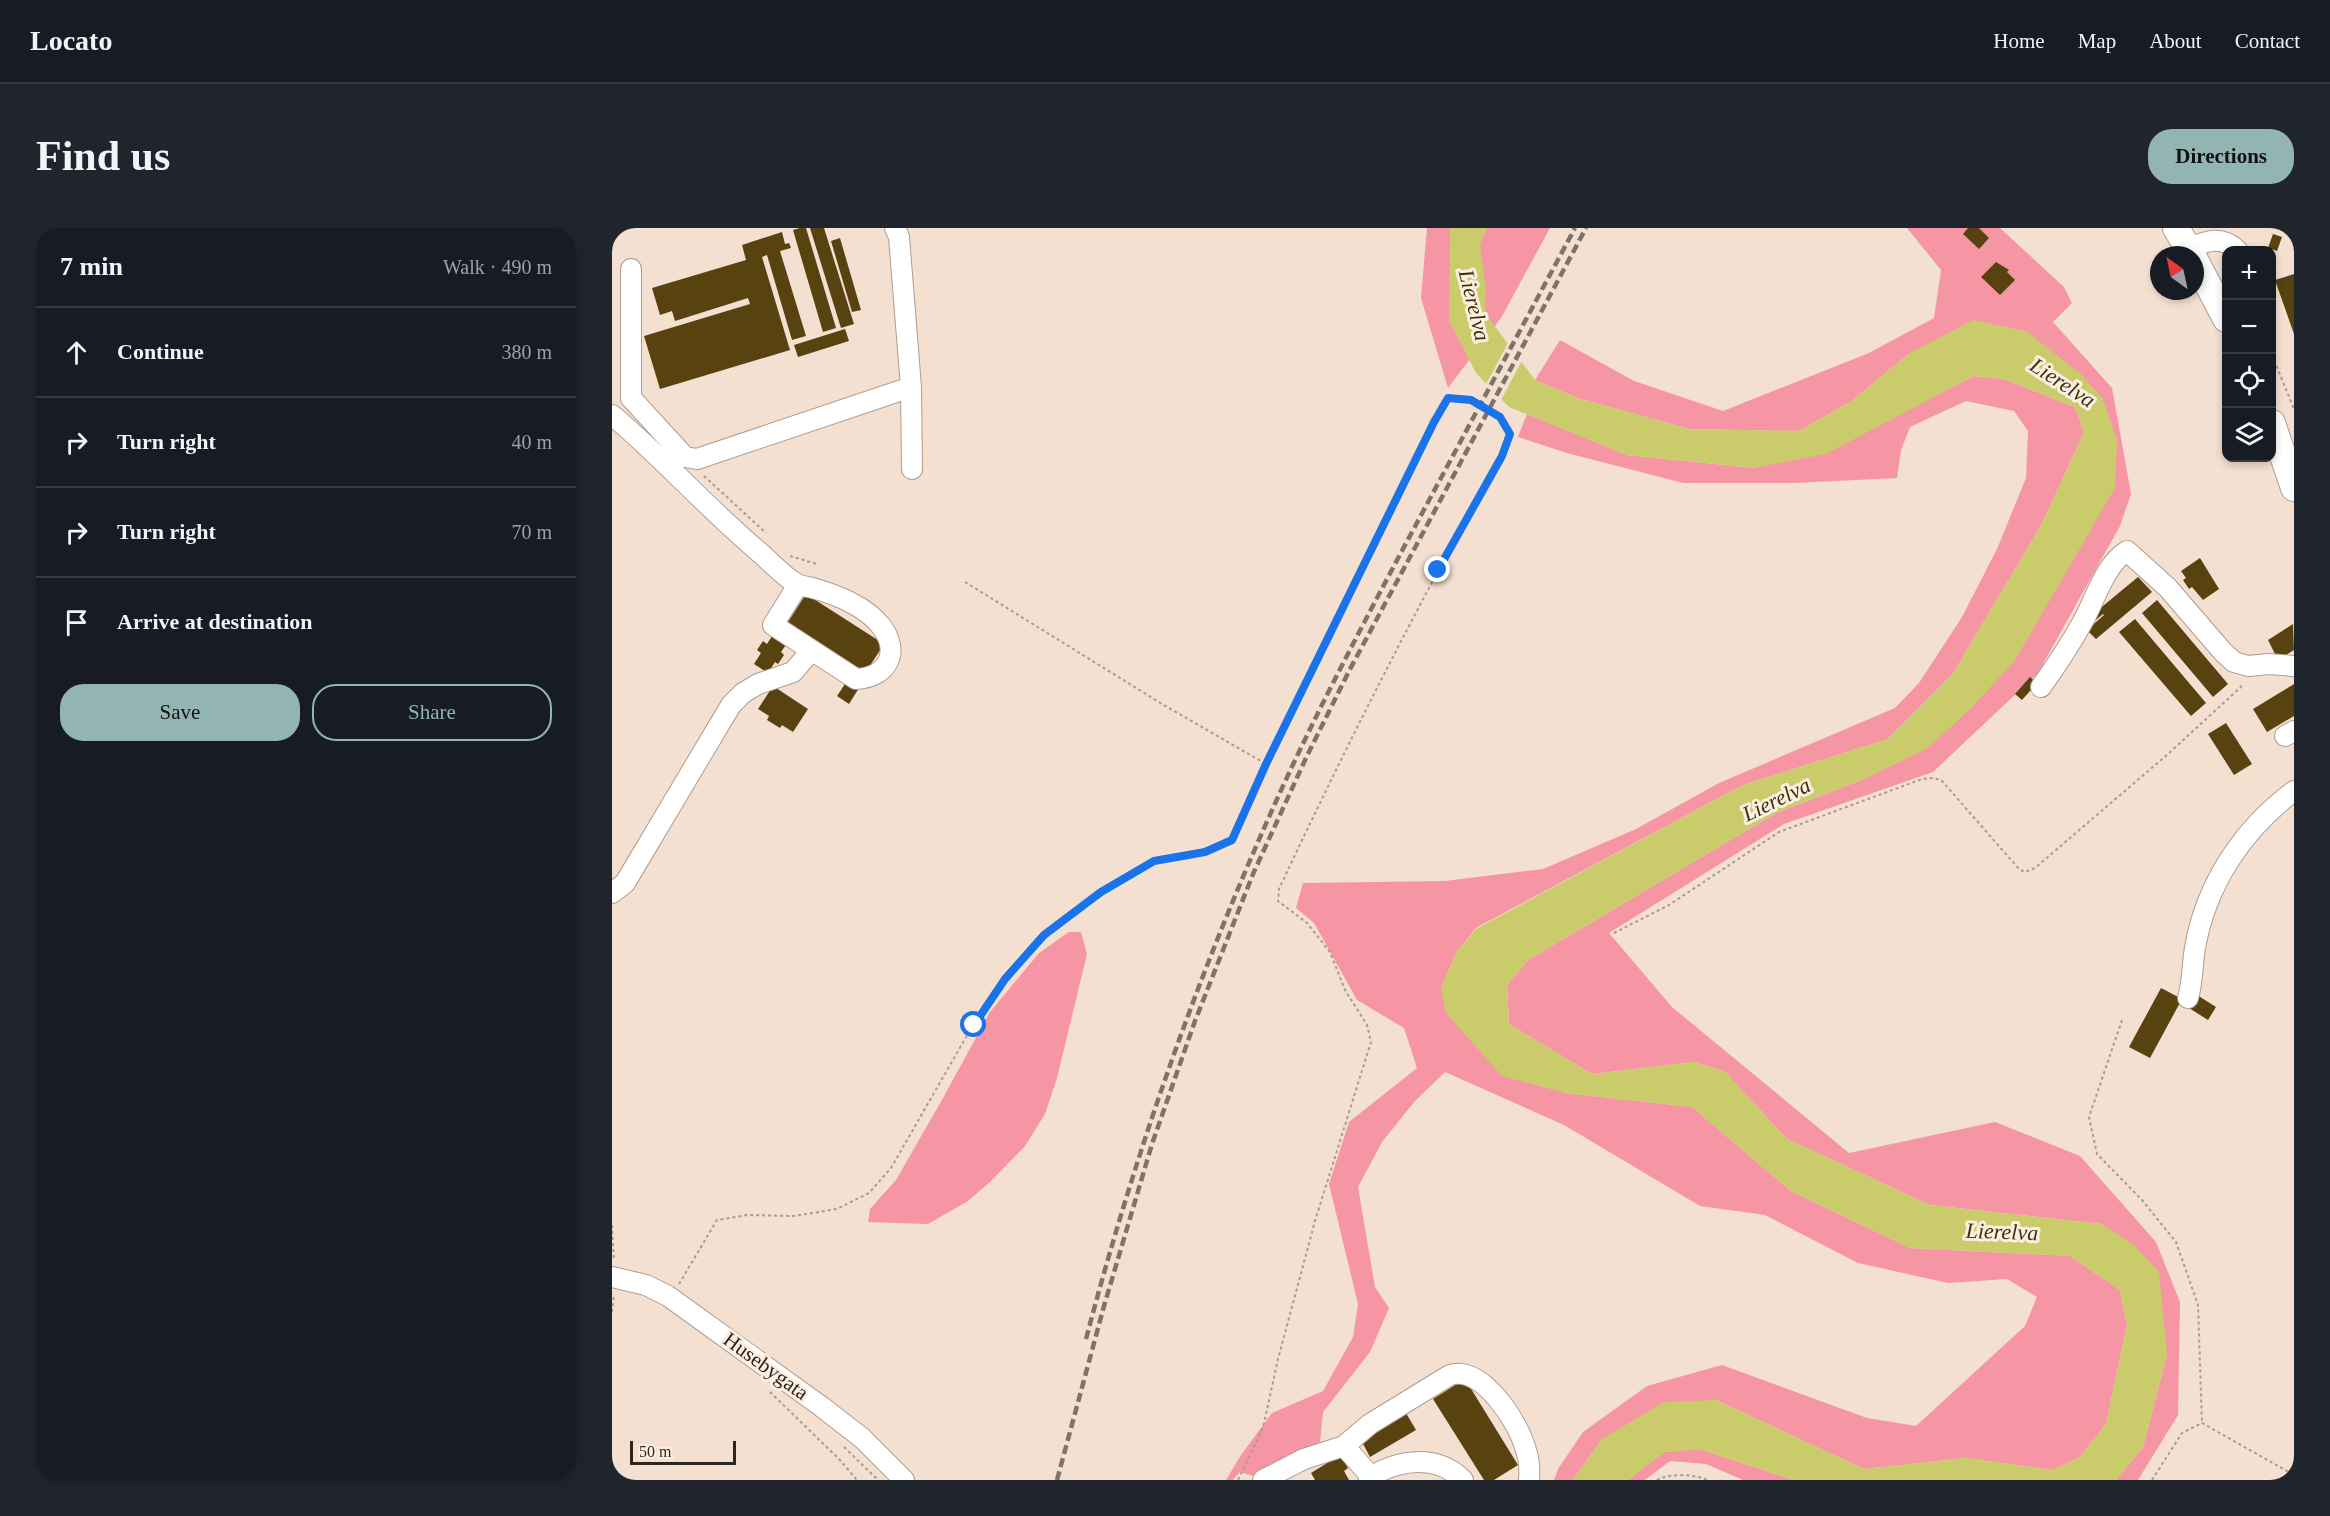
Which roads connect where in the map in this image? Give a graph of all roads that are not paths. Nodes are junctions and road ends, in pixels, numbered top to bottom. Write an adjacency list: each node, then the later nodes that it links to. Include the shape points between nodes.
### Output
1 (896, 228): 7 (street)
2 (2195, 246): 3 (street, via 2217,240)
3 (2232, 246)
4 (631, 269): 8 (street)
5 (2204, 273): 6 (main road)
6 (2222, 302)
7 (911, 387): 8 (street, via 697,459 685,457); 11 (street)
8 (621, 399)
9 (612, 414): 13 (street, via 711,510)
10 (2276, 437): 12 (main road)
11 (912, 469)
12 (2294, 488)
13 (798, 585): 14 (street, via 773,625); 14 (street, via 830,593 866,613 880,625 890,647 883,670 862,679)
14 (811, 651): 18 (street, via 793,672 758,684 731,705 625,883)
15 (2294, 666): 16 (street, via 2248,666 2234,662 2168,588 2127,551 2108,573)
16 (2041, 687)
17 (2294, 791): 19 (street, via 2257,821 2220,877 2200,926)
18 (612, 893)
19 (2188, 998)
20 (613, 1277): 23 (street, Husebygata, via 646,1285 668,1296 862,1438)
21 (1344, 1446): 22 (street); 24 (street, via 1304,1459); 26 (street, via 1370,1424 1450,1375 1461,1373 1484,1384 1515,1425 1525,1446)
22 (1370, 1479): 25 (street, via 1417,1461 1435,1464)
23 (904, 1480)
24 (1263, 1480)
25 (1463, 1480)
26 (1529, 1480)

